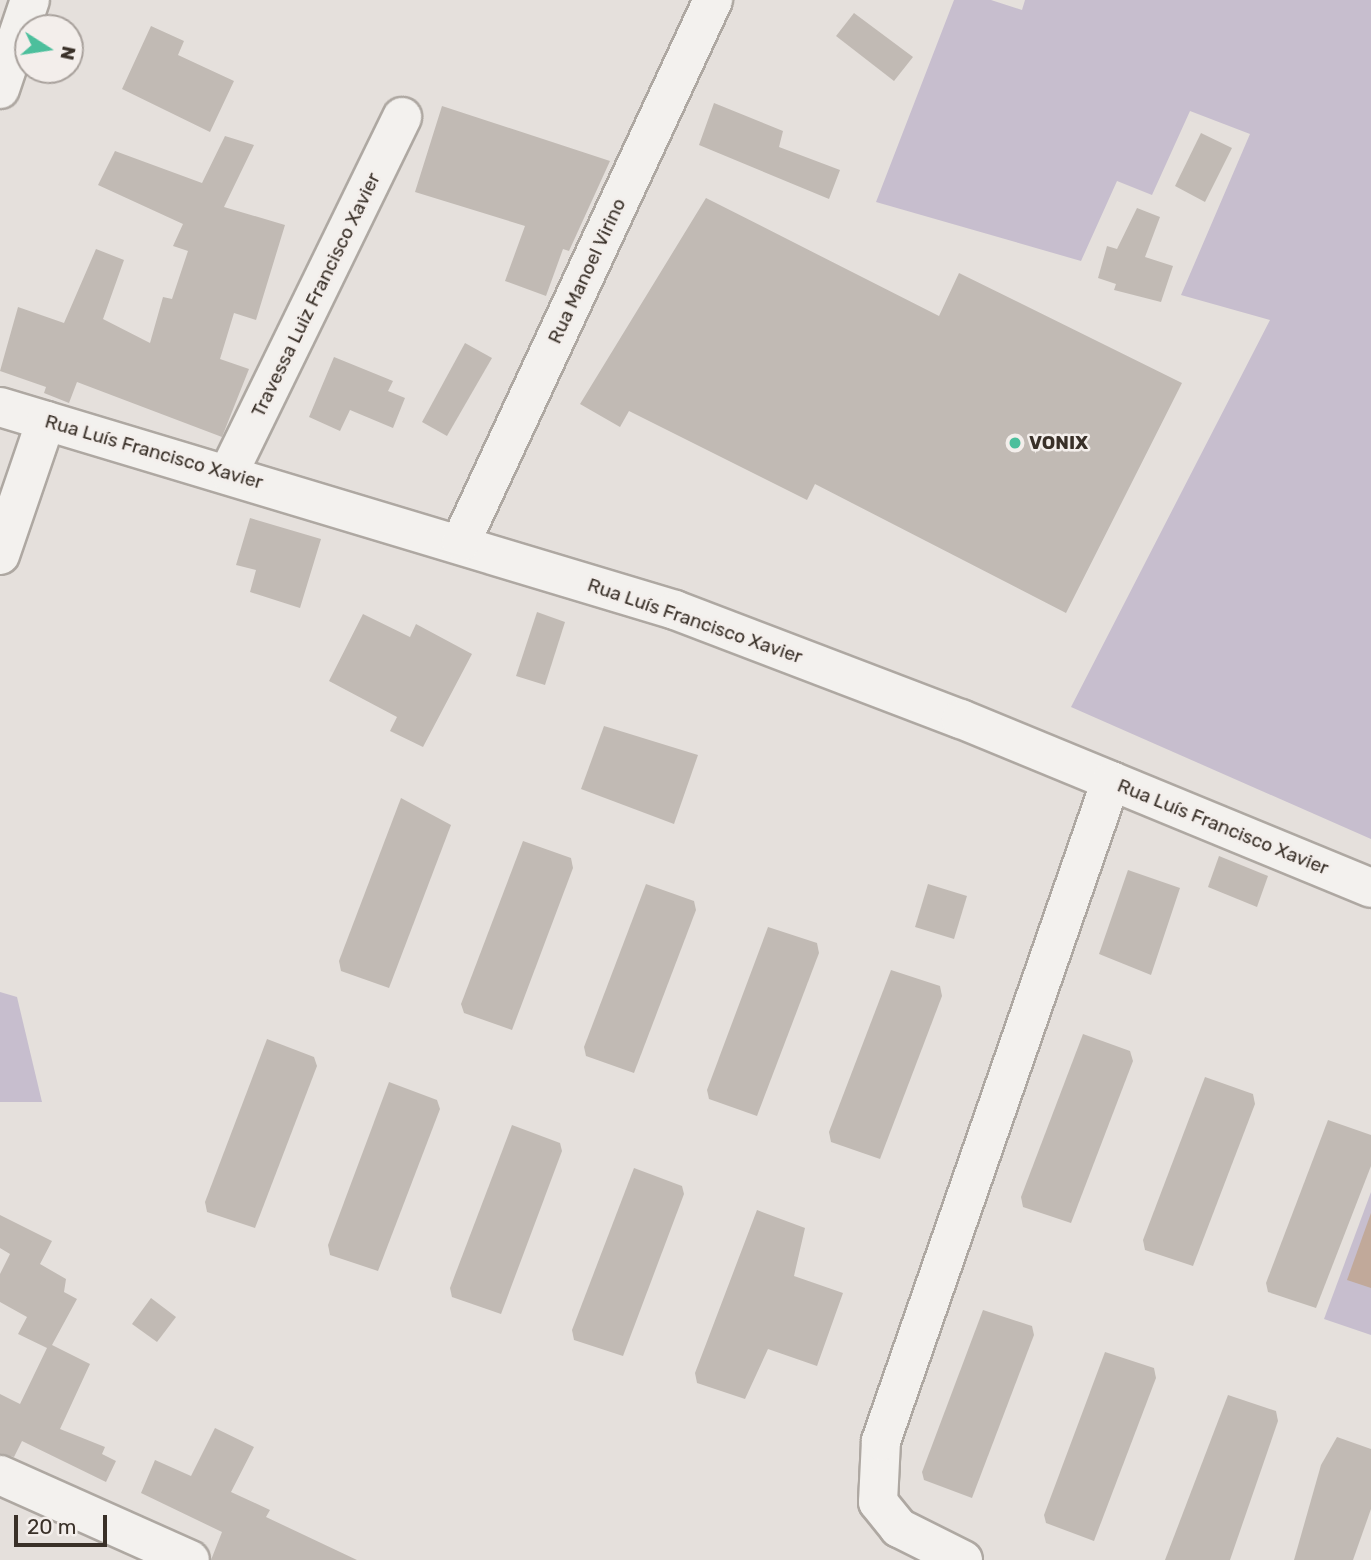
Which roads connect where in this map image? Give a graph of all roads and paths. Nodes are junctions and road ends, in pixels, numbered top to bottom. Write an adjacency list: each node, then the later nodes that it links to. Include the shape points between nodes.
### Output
1 (30, 0): 3 (street)
2 (713, 0): 8 (street, Rua Manoel Virino)
3 (0, 89)
4 (402, 117): 7 (street, Travessa Luiz Francisco Xavier)
5 (0, 407): 6 (street, Rua Luís Francisco Xavier)
6 (46, 421): 7 (street, Rua Luís Francisco Xavier); 9 (street)
7 (229, 472): 8 (street, Rua Luís Francisco Xavier)
8 (461, 542): 10 (street, Rua Luís Francisco Xavier, via 674,610)
9 (0, 555)
10 (1111, 781): 11 (street, Rua Luís Francisco Xavier); 14 (street, via 881,1441 878,1502 899,1528)
11 (1371, 888)
12 (0, 1475): 13 (street)
13 (190, 1560)
14 (963, 1560)

